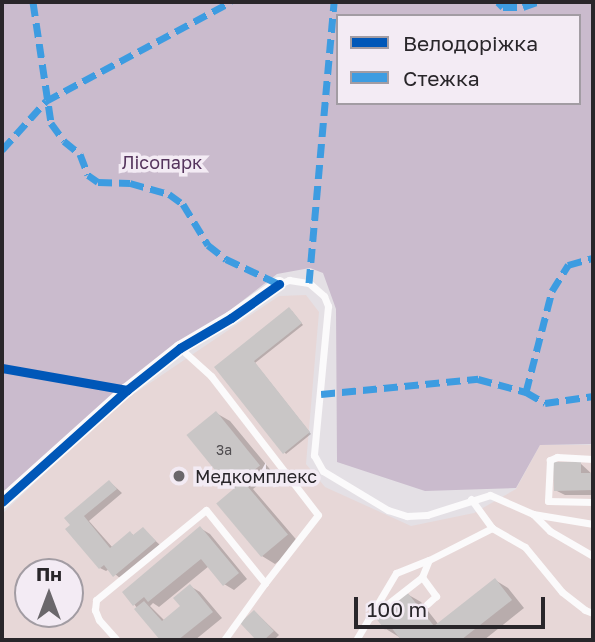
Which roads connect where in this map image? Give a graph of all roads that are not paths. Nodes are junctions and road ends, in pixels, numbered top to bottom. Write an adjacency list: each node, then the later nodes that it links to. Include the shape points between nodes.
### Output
1 (279, 284): 2 (street); 4 (lane, via 289,280 309,283 328,306 314,455 319,467 388,510 407,516 427,515)
2 (180, 348): 5 (street); 13 (lane, via 211,376 317,515)
3 (593, 458): 6 (lane, via 550,460 548,501)
4 (471, 499): 7 (lane, via 490,495); 9 (lane)
5 (2, 502)
6 (593, 502)
7 (533, 514): 8 (lane); 10 (lane, via 550,531)
8 (593, 524)
9 (492, 528): 11 (lane); 15 (lane, via 526,547 562,592)
10 (593, 556)
11 (429, 559): 12 (lane); 16 (lane, via 396,573)
12 (422, 577): 14 (lane, via 436,596); 16 (lane)
13 (265, 583): 17 (lane); 18 (lane, via 206,510 96,600 99,620)
14 (427, 604)
15 (593, 612)
16 (371, 617): 20 (lane)
17 (225, 637): 19 (lane)
18 (117, 640)
19 (218, 640)
20 (356, 640)

